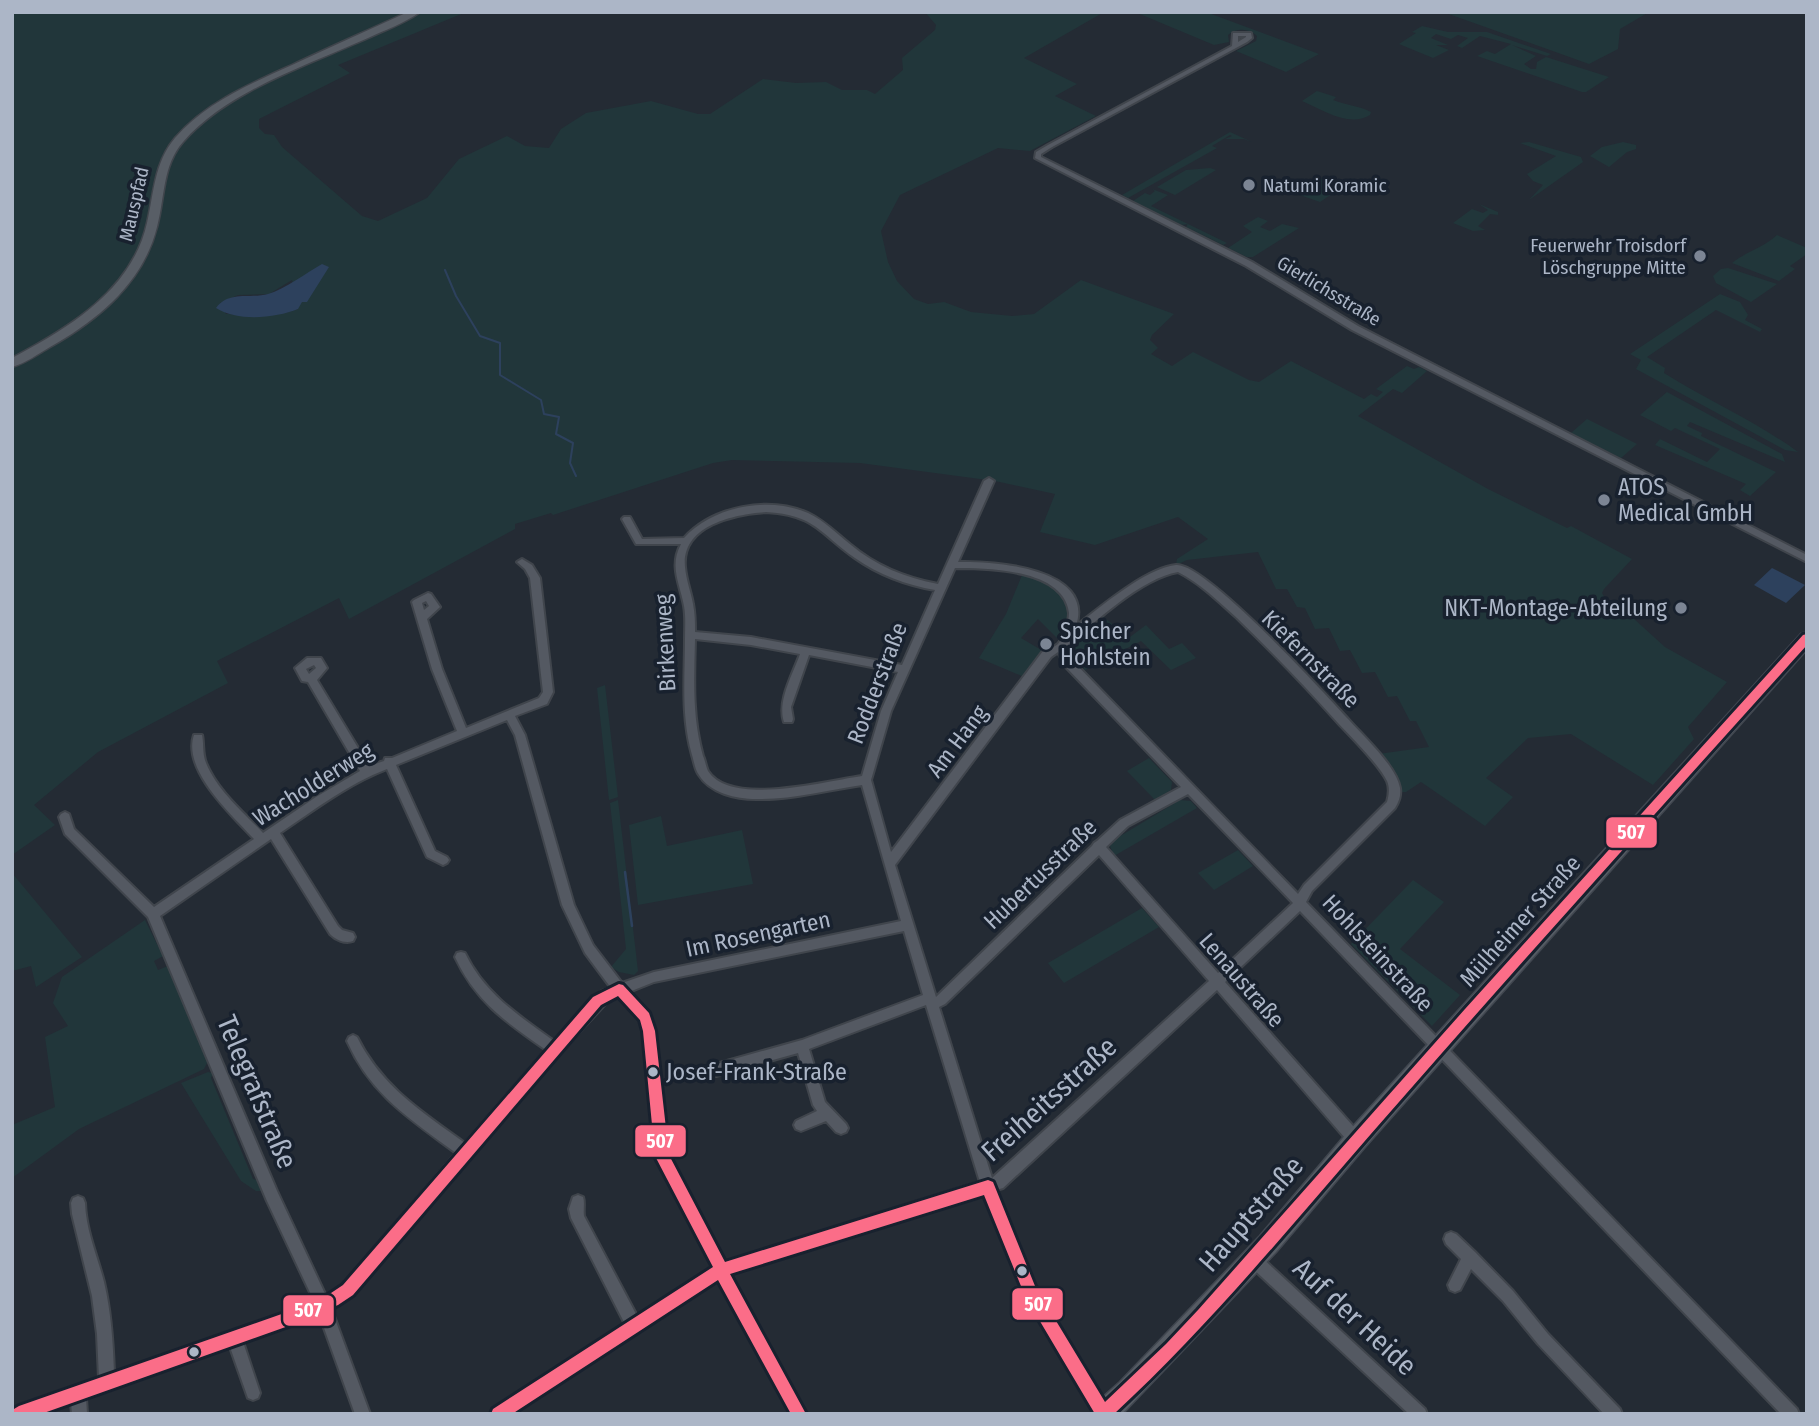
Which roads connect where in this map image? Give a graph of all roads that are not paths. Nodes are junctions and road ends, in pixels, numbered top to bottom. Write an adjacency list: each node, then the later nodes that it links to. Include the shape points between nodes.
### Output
1 (416, 12): 3 (street, Mauspfad, via 256,86 193,126 162,167 149,239 131,273 85,318)
2 (1235, 46): 7 (street, Gierlichsstraße, via 1050,145 1038,158 1249,264 1366,334)
3 (12, 363)
4 (989, 481): 9 (street, Rodderstraße)
5 (627, 519): 6 (street, via 639,542)
6 (687, 541): 10 (street, via 722,516 756,509 787,511 816,520 886,572); 12 (street, Birkenweg, via 680,561)
7 (1807, 559)
8 (522, 562): 18 (street, Wacholderweg, via 535,578 548,692 541,703)
9 (953, 565): 10 (street, Rodderstraße); 14 (street, via 1022,571 1056,584 1074,609)
10 (941, 588): 16 (street, Rodderstraße)
11 (421, 618): 20 (street, via 443,690)
12 (690, 635): 15 (street); 24 (street, Birkenweg, via 691,726 707,780 734,793 765,795)
13 (1807, 638): 43 (main road, Mülheimer Straße)
14 (1061, 647): 25 (street, Hohlsteinstraße, via 1068,662); 31 (street, Am Hang, via 1048,654); 32 (street, Kiefernstraße, via 1157,573 1181,568 1203,581 1329,706 1390,775 1395,798 1308,888)
15 (806, 651): 16 (street); 19 (street, via 786,707)
16 (904, 669): 24 (street, Rodderstraße)
17 (311, 678): 23 (street)
18 (510, 716): 20 (street, Wacholderweg); 38 (street, via 520,735 568,905 589,949)
19 (788, 719)
20 (463, 734): 22 (street, Wacholderweg)
21 (198, 738): 28 (street, via 195,744 202,765)
22 (389, 761): 23 (street, Wacholderweg); 30 (street, via 431,854)
23 (367, 772): 27 (street, Wacholderweg)
24 (866, 780): 31 (street, Rodderstraße)
25 (1189, 788): 29 (street, Hubertusstraße, via 1124,823); 32 (street, Hohlsteinstraße)
26 (65, 817): 33 (street, Telegrafstraße, via 69,831)
27 (273, 832): 28 (street, Wacholderweg); 35 (street, via 334,930)
28 (262, 840): 33 (street, Wacholderweg)
29 (1098, 846): 37 (street, Lenaustraße); 39 (street, Hubertusstraße, via 941,1000)
30 (443, 860)
31 (889, 864): 34 (street, Rodderstraße)
32 (1301, 901): 37 (street, Freiheitsstraße); 43 (street, Hohlsteinstraße)
33 (153, 914): 58 (street, Telegrafstraße)
34 (907, 925): 38 (street, Im Rosengarten, via 654,977); 39 (street, Rodderstraße)
35 (349, 937)
36 (461, 957): 42 (street, via 473,981 494,1002)
37 (1216, 982): 48 (street, Lenaustraße); 50 (street, Freiheitsstraße, via 998,1184)
38 (619, 989): 42 (street, Im Rosengarten, via 597,1001); 56 (street, via 645,1017 649,1031 666,1166)
39 (930, 1001): 41 (street, Hubertusstraße); 50 (street, Rodderstraße)
40 (353, 1041): 49 (street, via 362,1061 386,1088)
41 (802, 1046): 44 (street, Hubertusstraße); 45 (street)
42 (555, 1049): 49 (street, Im Rosengarten)
43 (1439, 1049): 48 (main road, Hauptstraße); 72 (street, Hohlsteinstraße)
44 (716, 1070)
45 (826, 1114): 46 (street); 47 (street)
46 (801, 1125)
47 (841, 1128)
48 (1356, 1140): 55 (main road, Hauptstraße)
49 (466, 1152): 58 (street, Im Rosengarten, via 348,1290)
50 (988, 1187): 56 (street, Freiheitsstraße); 69 (street, Rodderstraße, via 1030,1291)
51 (578, 1202): 59 (street, via 578,1218)
52 (78, 1203): 61 (street, via 105,1332)
53 (1451, 1240): 54 (street)
54 (1470, 1257): 57 (street); 71 (street)
55 (1254, 1260): 69 (main road, Hauptstraße); 70 (street, Auf der Heide)
56 (721, 1270): 59 (street, Freiheitsstraße); 68 (street)
57 (1455, 1285)
58 (323, 1306): 60 (street, Im Rosengarten); 66 (street, Telegrafstraße)
59 (633, 1324): 67 (street, Freiheitsstraße)
60 (234, 1338): 61 (street, Im Rosengarten); 62 (street)
61 (106, 1383): 63 (street, Im Rosengarten)
62 (253, 1393)
63 (78, 1394): 64 (street, Im Rosengarten); 65 (street)
64 (18, 1414)
65 (80, 1414)
66 (363, 1414)
67 (498, 1414)
68 (799, 1414)
69 (1103, 1414)
70 (1420, 1414)
71 (1615, 1414)
72 (1792, 1414)

